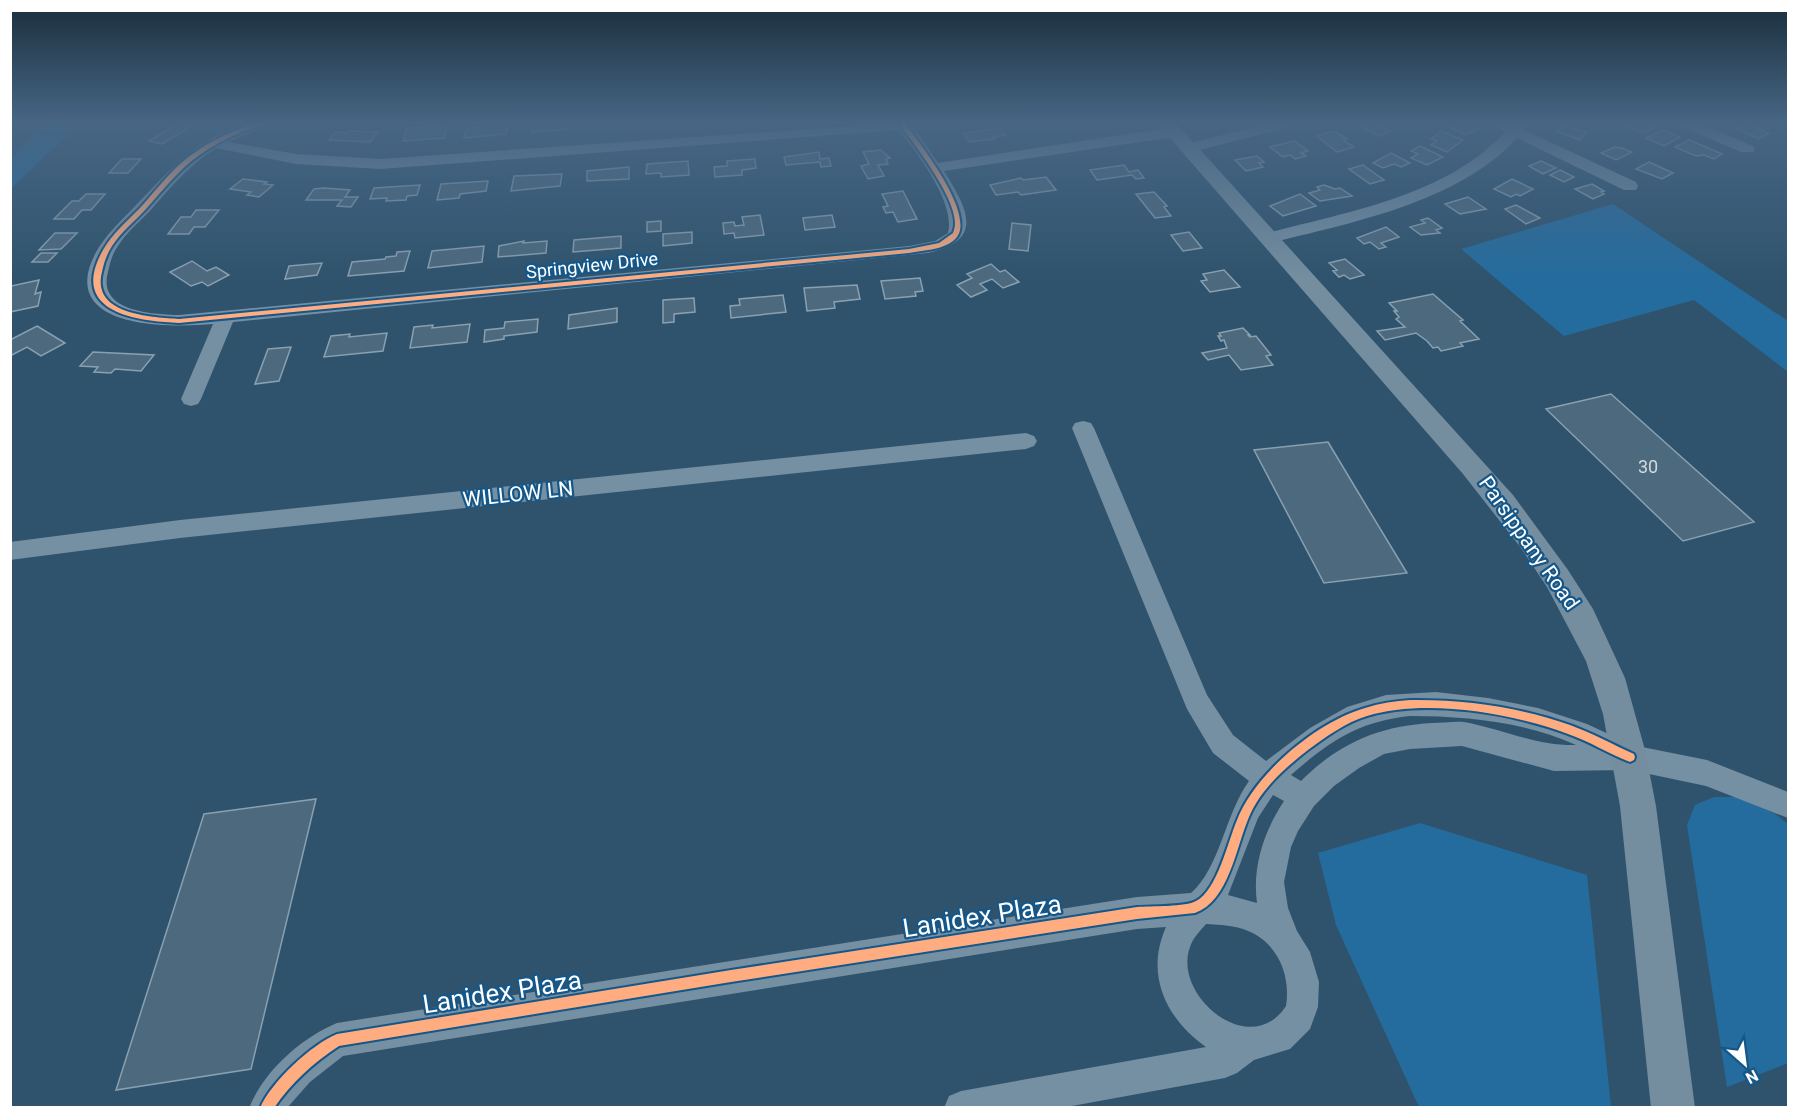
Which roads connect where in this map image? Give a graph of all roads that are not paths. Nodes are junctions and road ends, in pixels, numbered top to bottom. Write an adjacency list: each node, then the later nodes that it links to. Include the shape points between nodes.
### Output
1 (174, 174): 8 (street, Springview Drive, via 113,240 103,258 96,283 98,291 115,310 129,316 179,321)
2 (937, 174): 8 (street, Springview Drive, via 959,217 958,231 940,245)
3 (1212, 174): 7 (main road, Parsippany Road)
4 (1460, 174): 7 (street, via 1418,195)
5 (1608, 174): 6 (street)
6 (1630, 186)
7 (1270, 238): 13 (main road, Parsippany Road, via 1502,499 1550,565 1576,607 1602,662)
8 (225, 317): 9 (street)
9 (191, 399)
10 (1083, 429): 14 (street, via 1196,701 1227,748)
11 (1026, 441): 12 (street, WILLOW LN, via 180,529)
12 (10, 551)
13 (1630, 757): 14 (street, Lanidex Plaza, via 1559,726 1463,706 1424,704 1366,712 1339,724); 15 (street, Lanidex Plaza, via 1554,758 1462,734 1410,737 1379,743 1348,759); 16 (street, via 1707,773); 22 (main road, Parsippany Road)
14 (1269, 777): 15 (street); 17 (street, Lanidex Plaza, via 1247,808 1224,872)
15 (1304, 797): 18 (street, Lanidex Plaza, via 1287,822 1269,882)
16 (1788, 805)
17 (1199, 908): 18 (street, Lanidex Plaza, via 1236,910 1253,916); 19 (street, Lanidex Plaza, via 1173,949 1176,985 1196,1019 1212,1032 1230,1041); 20 (street, Lanidex Plaza, via 1125,915 337,1040 285,1080)
18 (1284, 939): 19 (street, Lanidex Plaza, via 1302,972 1302,1009 1295,1024 1284,1033 1267,1043)
19 (1249, 1044): 21 (street, Lanidex Plaza, via 1225,1061)
20 (266, 1107)
21 (961, 1107)
22 (1673, 1107)

